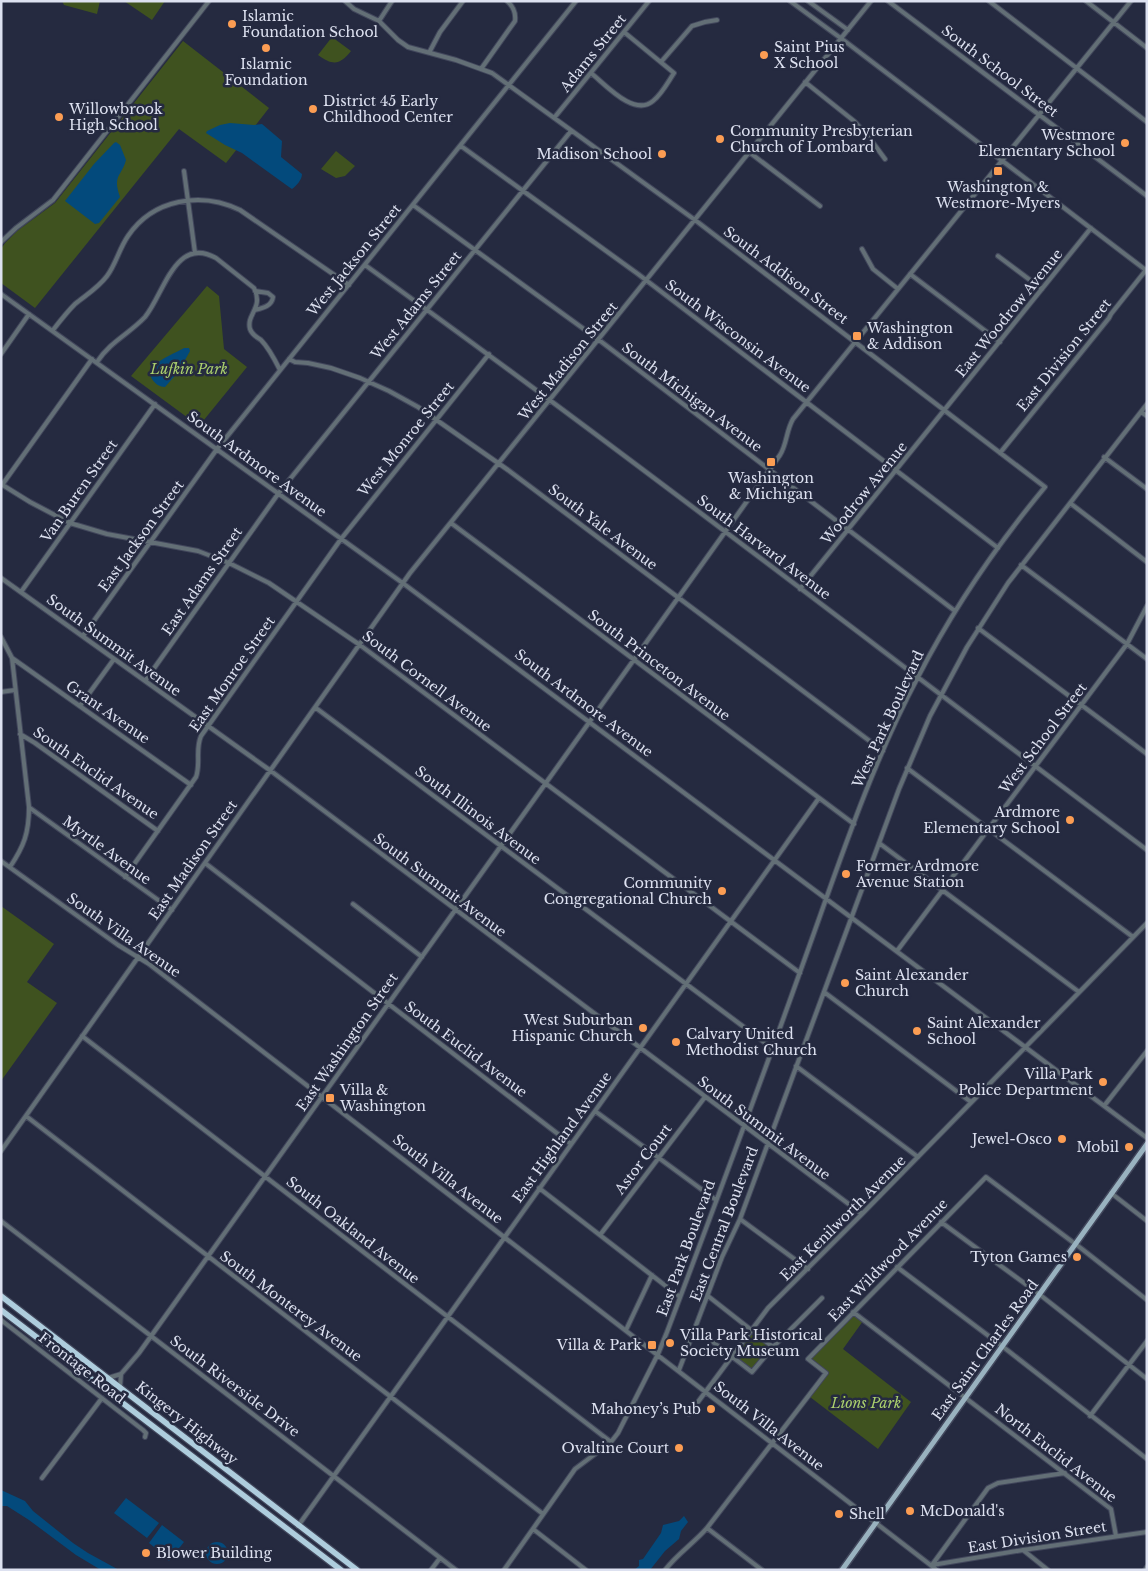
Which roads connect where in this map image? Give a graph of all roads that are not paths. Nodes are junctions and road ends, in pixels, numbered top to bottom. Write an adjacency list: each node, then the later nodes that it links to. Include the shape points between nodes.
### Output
1 (209, 1): 45 (street, via 53,200)
2 (345, 1): 16 (street, South Addison Street, via 351,8)
3 (392, 1): 16 (street)
4 (463, 1): 22 (street)
5 (507, 1): 25 (street, via 516,14 515,21)
6 (576, 1): 28 (street, West Jackson Street)
7 (649, 1): 19 (street, Adams Street)
8 (790, 1): 20 (street)
9 (808, 1): 18 (street)
10 (871, 1): 18 (street)
11 (888, 1): 29 (street, South School Street)
12 (988, 1): 24 (street)
13 (1086, 1): 17 (street)
14 (1132, 1): 17 (street, East Washington Street)
15 (717, 20): 23 (street, via 692,26)
16 (379, 21): 22 (street, South Addison Street, via 403,44)
17 (1114, 23): 21 (street); 24 (street, East Washington Street)
18 (848, 30): 20 (street)
19 (624, 32): 23 (street); 26 (street, Adams Street)
20 (841, 38): 27 (street); 36 (street)
21 (1147, 48)
22 (430, 51): 25 (street, South Addison Street)
23 (661, 62): 26 (street, via 674,73 654,101 641,107 627,102)
24 (1077, 68): 29 (street, East Washington Street); 31 (street)
25 (481, 69): 28 (street, South Addison Street)
26 (591, 73): 30 (street, Adams Street)
27 (805, 82): 34 (street); 35 (street, via 854,121)
28 (509, 86): 30 (street, South Addison Street); 33 (street, West Jackson Street)
29 (1039, 114): 36 (street, East Washington Street); 39 (street, South School Street)
30 (554, 118): 32 (street, South Addison Street)
31 (1147, 122)
32 (571, 131): 38 (street, West Adams Street); 43 (street, South Addison Street)
33 (461, 146): 38 (street, South Wisconsin Avenue); 41 (street, West Jackson Street)
34 (749, 152): 42 (street); 43 (street, West Madison Street)
35 (885, 159)
36 (1003, 161): 44 (street); 52 (street, East Washington Street)
37 (184, 171): 40 (street)
38 (523, 191): 47 (street, West Adams Street); 53 (street, South Wisconsin Avenue)
39 (1147, 196)
40 (188, 200): 48 (street); 54 (street, via 220,202 240,210); 62 (street, via 160,208 139,223 123,243 107,275 73,306)
41 (413, 205): 47 (street, South Michigan Avenue); 50 (street, West Jackson Street)
42 (820, 206)
43 (695, 220): 53 (street, West Madison Street); 64 (street, South Addison Street)
44 (1091, 228): 51 (street); 56 (street, East Woodrow Avenue)
45 (1, 242)
46 (862, 249): 55 (street, via 873,269)
47 (475, 250): 59 (street, West Adams Street); 63 (street, South Michigan Avenue)
48 (195, 253): 57 (street, via 216,258); 70 (street, via 176,263 144,317 112,343)
49 (998, 256): 56 (street)
50 (365, 264): 54 (street, West Jackson Street); 59 (street, South Harvard Avenue)
51 (1146, 271): 82 (street, East Division Street)
52 (910, 274): 55 (street, East Washington Street); 65 (street)
53 (646, 280): 63 (street, West Madison Street); 74 (street, South Wisconsin Avenue)
54 (349, 285): 69 (street, West Jackson Street)
55 (898, 289): 64 (street, East Washington Street)
56 (1042, 290): 65 (street, East Woodrow Avenue)
57 (255, 291): 60 (street); 60 (street, via 268,293 272,300 268,306)
58 (1, 294): 61 (street, South Ardmore Avenue)
59 (427, 309): 67 (street, South Harvard Avenue); 72 (street, West Adams Street)
60 (255, 310): 71 (street, via 251,318 252,334 265,345)
61 (29, 314): 62 (street, South Ardmore Avenue); 66 (street)
62 (53, 330): 68 (street, South Ardmore Avenue)
63 (599, 340): 73 (street, West Madison Street); 85 (street, South Michigan Avenue)
64 (855, 342): 74 (street, East Washington Street); 77 (street, South Addison Street)
65 (1000, 342): 77 (street, East Woodrow Avenue)
66 (1, 354)
67 (489, 354): 73 (street, South Harvard Avenue); 80 (street, West Monroe Street)
68 (92, 359): 70 (street, South Ardmore Avenue); 87 (street)
69 (289, 359): 71 (street, West Jackson Street); 72 (street, South Yale Avenue, via 331,368)
70 (97, 362): 75 (street, South Ardmore Avenue)
71 (280, 370): 81 (street, West Jackson Street)
72 (368, 381): 80 (street, South Yale Avenue, via 407,400); 90 (street, West Adams Street)
73 (551, 399): 84 (street, West Madison Street); 95 (street, South Harvard Avenue)
74 (807, 403): 85 (street, East Washington Street, via 791,423 783,450); 86 (street, South Wisconsin Avenue)
75 (155, 404): 81 (street, South Ardmore Avenue); 92 (street, Van Buren Street)
76 (1147, 404): 78 (street, East Central Boulevard)
77 (944, 411): 82 (street, South Addison Street); 86 (street, Woodrow Avenue)
78 (1141, 412): 79 (street); 83 (street, East Central Boulevard)
79 (1147, 416)
80 (437, 420): 84 (street, South Yale Avenue); 96 (street, West Monroe Street)
81 (217, 449): 90 (street, South Ardmore Avenue); 97 (street, East Jackson Street)
82 (1000, 453): 88 (street, South Addison Street)
83 (1104, 457): 89 (street); 91 (street, East Central Boulevard)
84 (499, 464): 93 (street, West Madison Street); 106 (street, South Yale Avenue)
85 (770, 470): 94 (street, South Michigan Avenue); 95 (street, East Washington Street)
86 (896, 470): 94 (street, Woodrow Avenue); 98 (street, South Wisconsin Avenue)
87 (2, 485): 92 (street, South Cornell Avenue)
88 (1045, 487): 98 (street, West Park Boulevard)
89 (1147, 489)
90 (278, 494): 96 (street, South Ardmore Avenue); 100 (street, East Adams Street)
91 (1070, 503): 99 (street); 101 (street, East Central Boulevard)
92 (70, 523): 97 (street, South Cornell Avenue); 105 (street, Van Buren Street)
93 (451, 523): 103 (street, West Madison Street); 118 (street, South Princeton Avenue)
94 (848, 530): 104 (street, Woodrow Avenue); 109 (street, South Michigan Avenue)
95 (725, 532): 104 (street, South Harvard Avenue); 106 (street, East Washington Street)
96 (341, 539): 103 (street, South Ardmore Avenue); 107 (street, East Monroe Street)
97 (150, 542): 100 (street, South Cornell Avenue, via 198,551); 112 (street, East Jackson Street)
98 (998, 548): 109 (street, West Park Boulevard)
99 (1147, 562)
100 (229, 563): 107 (street, South Cornell Avenue); 120 (street, East Adams Street)
101 (1021, 565): 110 (street, East Central Boulevard); 113 (street)
102 (1, 578): 105 (street, South Summit Avenue)
103 (404, 584): 114 (street, East Madison Street); 127 (street, South Ardmore Avenue)
104 (800, 589): 119 (street, South Harvard Avenue)
105 (21, 592): 112 (street, South Summit Avenue)
106 (678, 598): 118 (street, East Washington Street); 130 (street, South Yale Avenue)
107 (296, 601): 114 (street, South Cornell Avenue); 128 (street, East Monroe Street)
108 (1147, 606): 113 (street, West School Street)
109 (955, 611): 119 (street, West Park Boulevard)
110 (978, 628): 123 (street, East Central Boulevard); 124 (street)
111 (1, 636): 115 (street)
112 (83, 636): 116 (street, South Summit Avenue)
113 (1127, 644): 117 (street); 124 (street, West School Street)
114 (360, 645): 126 (street, East Madison Street); 135 (street, South Cornell Avenue)
115 (12, 658): 121 (street); 125 (street, Grant Avenue)
116 (114, 659): 120 (street, South Summit Avenue); 125 (street)
117 (1147, 659)
118 (634, 660): 127 (street, East Washington Street); 137 (street, South Princeton Avenue)
119 (917, 678): 123 (street, South Harvard Avenue); 130 (street, West Park Boulevard)
120 (145, 681): 128 (street, South Summit Avenue)
121 (15, 690): 122 (street); 129 (street)
122 (1, 692)
123 (941, 695): 132 (street, South Harvard Avenue); 133 (street, East Central Boulevard)
124 (1081, 705): 131 (street); 132 (street, West School Street)
125 (80, 706): 136 (street, Grant Avenue)
126 (316, 708): 134 (street, East Madison Street); 143 (street, South Illinois Avenue)
127 (590, 722): 135 (street, East Washington Street); 145 (street, South Ardmore Avenue)
128 (208, 726): 134 (street, South Summit Avenue); 136 (street, East Monroe Street, via 198,742 197,773)
129 (20, 734): 138 (street); 141 (street, South Euclid Avenue)
130 (883, 751): 139 (street, West Park Boulevard)
131 (1147, 754)
132 (1036, 766): 140 (street, West School Street); 144 (street, South Harvard Avenue)
133 (907, 768): 140 (street); 142 (street, East Central Boulevard)
134 (271, 771): 147 (street, East Madison Street); 154 (street, South Summit Avenue)
135 (545, 784): 143 (street, East Washington Street); 156 (street, South Cornell Avenue)
136 (190, 785): 141 (street, East Monroe Street)
137 (819, 798): 139 (street, South Princeton Avenue); 145 (street, East Highland Avenue)
138 (29, 807): 148 (street, via 25,841); 149 (street, Myrtle Avenue)
139 (854, 824): 151 (street, West Park Boulevard)
140 (988, 829): 150 (street, West School Street); 158 (street)
141 (158, 831): 149 (street, East Monroe Street)
142 (879, 843): 150 (street); 155 (street, East Central Boulevard)
143 (501, 846): 154 (street, East Washington Street); 163 (street, South Illinois Avenue)
144 (1147, 850)
145 (775, 860): 151 (street, South Ardmore Avenue); 156 (street, East Highland Avenue)
146 (1, 861): 148 (street, South Villa Avenue)
147 (205, 864): 153 (street, East Madison Street); 166 (street, South Euclid Avenue)
148 (10, 867): 160 (street, South Villa Avenue)
149 (125, 877): 153 (street, Myrtle Avenue)
150 (943, 890): 159 (street, West School Street); 165 (street)
151 (826, 898): 155 (street, South Ardmore Avenue); 162 (street, East Park Boulevard)
152 (352, 904): 161 (street)
153 (172, 910): 160 (street, East Madison Street)
154 (455, 910): 161 (street, East Washington Street); 170 (street, South Summit Avenue)
155 (851, 917): 159 (street, South Ardmore Avenue); 164 (street, East Central Boulevard)
156 (730, 922): 162 (street, South Cornell Avenue); 163 (street, East Highland Avenue)
157 (1147, 923): 158 (street, East Kenilworth Avenue)
158 (1132, 937): 165 (street, East Kenilworth Avenue)
159 (897, 951): 168 (street, South Ardmore Avenue)
160 (138, 957): 167 (street, East Madison Street); 173 (street, South Villa Avenue)
161 (422, 957): 166 (street, East Washington Street)
162 (800, 973): 169 (street, East Park Boulevard)
163 (686, 984): 169 (street, South Illinois Avenue); 170 (street, East Highland Avenue)
164 (824, 992): 172 (street, East Central Boulevard); 175 (street)
165 (1079, 992): 168 (street, East Kenilworth Avenue)
166 (388, 1004): 173 (street, East Washington Street); 181 (street, South Euclid Avenue)
167 (82, 1036): 178 (street, East Madison Street); 187 (street, South Oakland Avenue)
168 (1025, 1047): 175 (street, East Kenilworth Avenue); 176 (street, South Ardmore Avenue)
169 (772, 1048): 179 (street, East Park Boulevard)
170 (639, 1049): 174 (street, South Summit Avenue); 177 (street, East Highland Avenue)
171 (1147, 1051): 176 (street)
172 (796, 1066): 182 (street, East Central Boulevard); 185 (street)
173 (322, 1097): 187 (street, East Washington Street); 197 (street, South Villa Avenue)
174 (705, 1097): 179 (street, South Summit Avenue); 186 (street, Astor Court)
175 (971, 1102): 185 (street, East Kenilworth Avenue)
176 (1104, 1106): 180 (street, South Ardmore Avenue)
177 (595, 1111): 181 (street, East Highland Avenue); 186 (street)
178 (26, 1116): 184 (street, East Madison Street); 199 (street, South Monterey Avenue)
179 (744, 1126): 182 (street, South Summit Avenue); 190 (street, East Park Boulevard)
180 (1147, 1138)
181 (571, 1144): 188 (street, East Highland Avenue)
182 (768, 1144): 191 (street, South Summit Avenue); 192 (street, East Central Boulevard)
183 (1147, 1144): 189 (main road, East Saint Charles Road)
184 (1, 1151)
185 (918, 1157): 191 (street, East Kenilworth Avenue)
186 (658, 1158): 190 (street); 196 (street, Astor Court)
187 (265, 1176): 199 (street, East Washington Street); 211 (street, South Oakland Avenue)
188 (539, 1188): 196 (street); 197 (street, East Highland Avenue)
189 (1111, 1193): 194 (street); 198 (main road, East Saint Charles Road)
190 (716, 1200): 206 (street, East Park Boulevard)
191 (862, 1214): 201 (street, East Kenilworth Avenue)
192 (740, 1219): 201 (street); 205 (street, East Central Boulevard)
193 (1, 1220): 216 (street, South Riverside Drive)
194 (1147, 1221)
195 (941, 1222): 198 (street, East Wildwood Avenue, via 986,1178); 200 (street, East Wildwood Avenue); 203 (street)
196 (600, 1235): 202 (street)
197 (505, 1237): 211 (street, East Highland Avenue); 214 (street, South Villa Avenue)
198 (1075, 1244): 203 (main road, East Saint Charles Road); 208 (street)
199 (208, 1256): 216 (street, East Washington Street); 230 (street, South Monterey Avenue)
200 (897, 1267): 210 (street, East Wildwood Avenue); 219 (street)
201 (808, 1269): 215 (street, East Kenilworth Avenue, via 768,1308)
202 (652, 1275): 206 (street); 214 (street)
203 (1039, 1294): 219 (main road, East Saint Charles Road); 222 (street)
204 (1, 1296): 225 (highway, Kingery Highway)
205 (708, 1296): 213 (street, East Central Boulevard); 215 (street)
206 (680, 1297): 220 (street, East Park Boulevard)
207 (822, 1298): 218 (street)
208 (1147, 1300)
209 (1, 1310): 251 (highway, Kingery Highway)
210 (853, 1312): 229 (street); 236 (street, East Wildwood Avenue, via 808,1359 826,1373)
211 (448, 1316): 230 (street, East Highland Avenue); 235 (street, South Oakland Avenue)
212 (1, 1320): 231 (street, Frontage Road)
213 (696, 1328): 221 (street); 223 (street, East Central Boulevard)
214 (626, 1330): 220 (street, South Villa Avenue)
215 (752, 1330): 218 (street); 221 (street, East Kenilworth Avenue)
216 (151, 1336): 224 (street, East Washington Street); 239 (street, South Riverside Drive)
217 (1147, 1341): 222 (street)
218 (774, 1346): 221 (street, via 752,1372)
219 (1002, 1346): 229 (main road, East Saint Charles Road); 233 (street)
220 (658, 1354): 223 (street, South Villa Avenue); 235 (street, East Park Boulevard)
221 (732, 1356): 228 (street, East Kenilworth Avenue)
222 (1129, 1365): 226 (street); 233 (street)
223 (679, 1370): 228 (street, South Villa Avenue)
224 (121, 1374): 225 (street); 227 (street)
225 (108, 1378): 227 (highway, Kingery Highway)
226 (1147, 1379)
227 (120, 1387): 243 (highway, Kingery Highway)
228 (705, 1391): 232 (street, East Kenilworth Avenue); 236 (street, South Villa Avenue)
229 (966, 1396): 238 (street, North Euclid Avenue); 242 (main road, East Saint Charles Road)
230 (391, 1397): 239 (street, East Highland Avenue); 241 (street, South Monterey Avenue)
231 (102, 1398): 234 (street, Frontage Road, via 143,1430); 240 (street)
232 (689, 1414)
233 (1090, 1416): 237 (street)
234 (145, 1437)
235 (612, 1442): 241 (street, East Park Boulevard, via 575,1469)
236 (773, 1443): 242 (street, South Villa Avenue); 244 (street)
237 (1147, 1459)
238 (1064, 1473): 247 (street, North Euclid Avenue, via 1112,1509); 250 (street, via 993,1484)
239 (334, 1477): 243 (street, East Highland Avenue); 249 (street, South Riverside Drive)
240 (42, 1478)
241 (543, 1514): 245 (street, East Park Boulevard)
242 (876, 1522): 250 (street, South Villa Avenue); 259 (main road, East Saint Charles Road)
243 (298, 1526): 252 (highway, Kingery Highway)
244 (707, 1528): 257 (street); 258 (street)
245 (533, 1529): 255 (street, East Park Boulevard); 256 (street)
246 (1147, 1532): 247 (street, East Division Street)
247 (1116, 1536): 248 (street, East Division Street)
248 (1023, 1550): 250 (street, East Division Street); 261 (street)
249 (440, 1558): 253 (street); 254 (street, South Riverside Drive)
250 (932, 1565): 260 (street, South Villa Avenue)
251 (341, 1570)
252 (357, 1570)
253 (431, 1570)
254 (456, 1570)
255 (504, 1570)
256 (586, 1570)
257 (665, 1570)
258 (762, 1570)
259 (842, 1570)
260 (937, 1570)
261 (1048, 1570)

